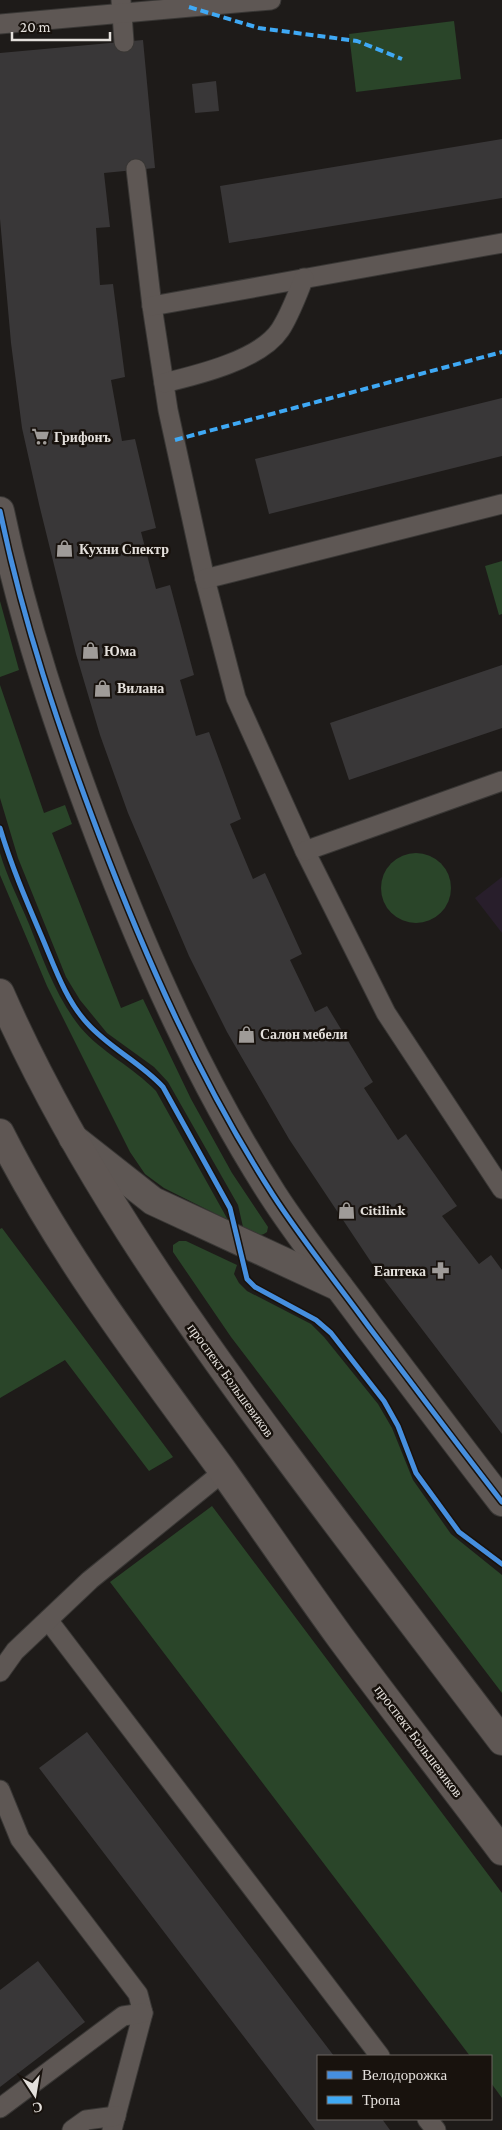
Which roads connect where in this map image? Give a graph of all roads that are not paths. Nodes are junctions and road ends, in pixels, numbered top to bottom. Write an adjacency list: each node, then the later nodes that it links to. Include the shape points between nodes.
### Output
1 (271, 0): 2 (lane)
2 (122, 7): 3 (lane); 4 (lane)
3 (0, 24)
4 (124, 42)
5 (136, 169): 8 (lane)
6 (502, 243): 7 (lane)
7 (304, 278): 8 (lane); 9 (lane, via 280,330 268,344 252,354 195,376)
8 (152, 306): 9 (lane)
9 (164, 383): 12 (lane)
10 (502, 504): 12 (lane)
11 (0, 512): 19 (street, via 30,636 68,754 161,987 228,1120 273,1196)
12 (206, 579): 14 (lane, via 236,698)
13 (502, 781): 14 (lane)
14 (305, 851): 18 (lane, via 386,1013)
15 (0, 992): 17 (main road, проспект Большевиков)
16 (0, 1133): 20 (main road, проспект Большевиков, via 76,1264 134,1351)
17 (72, 1137): 19 (street, via 153,1201); 24 (main road, проспект Большевиков, via 208,1350)
18 (502, 1189)
19 (340, 1288): 21 (street)
20 (223, 1472): 22 (lane, via 90,1580); 26 (main road, проспект Большевиков, via 339,1636)
21 (501, 1500)
22 (48, 1620): 23 (lane, via 15,1651); 28 (lane)
23 (0, 1672)
24 (502, 1741)
25 (0, 1790): 27 (lane, via 20,1839 138,1994)
26 (502, 1851)
27 (143, 2013): 29 (lane, via 123,2016); 31 (lane)
28 (379, 2055)
29 (0, 2108)
30 (428, 2120): 33 (lane)
31 (114, 2123): 32 (lane, via 86,2120)
32 (72, 2130)
33 (436, 2130)

